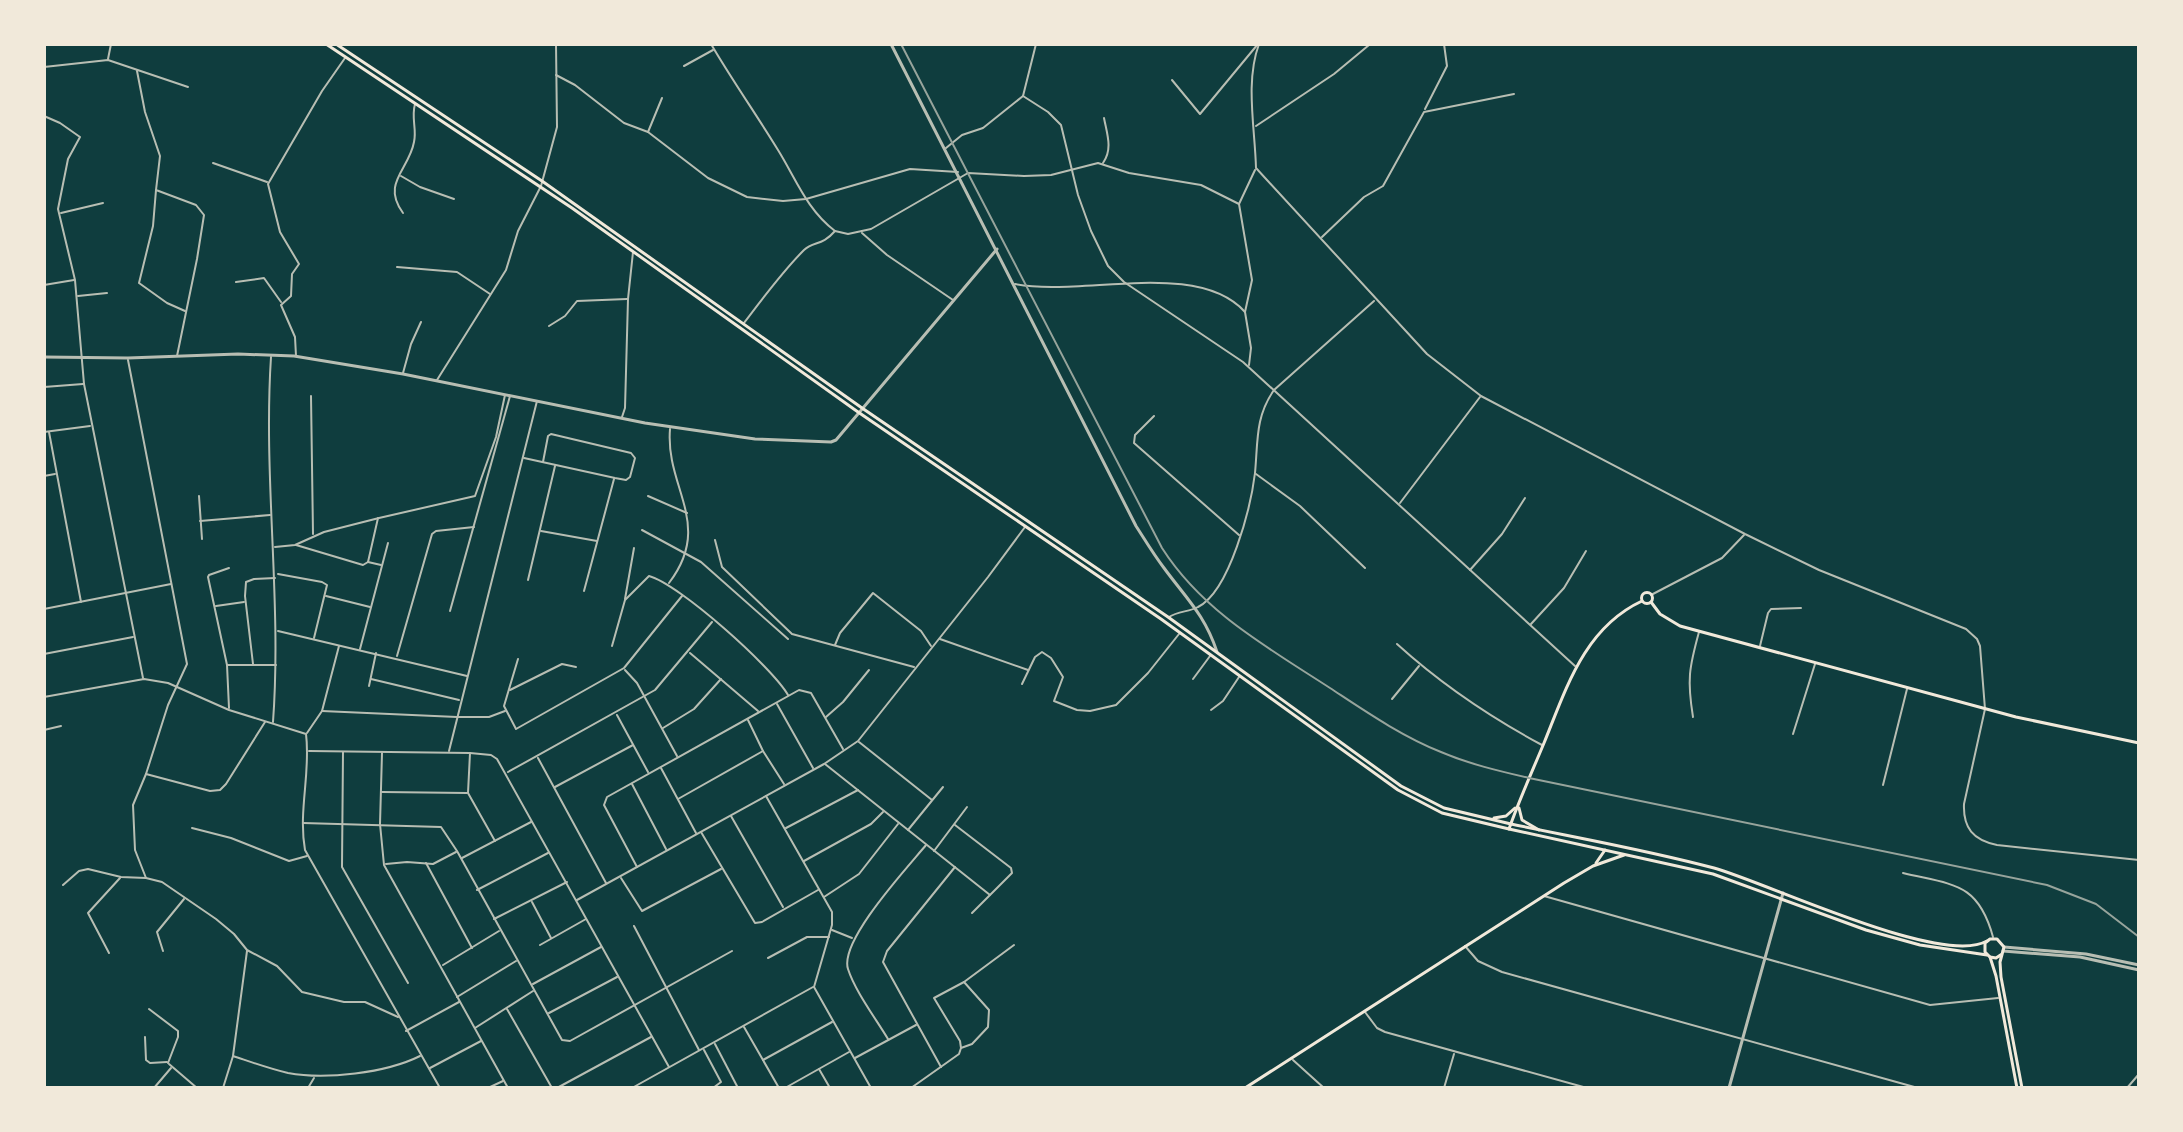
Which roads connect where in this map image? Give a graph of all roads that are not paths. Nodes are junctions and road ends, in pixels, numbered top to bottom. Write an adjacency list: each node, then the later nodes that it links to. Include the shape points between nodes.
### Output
1 (111, 44): 14 (street)
2 (326, 44): 13 (main road)
3 (336, 44): 38 (main road)
4 (556, 44): 18 (street)
5 (711, 44): 12 (street)
6 (901, 44): 11 (street)
7 (1036, 44): 22 (street)
8 (1258, 44): 19 (street, via 1200,114); 28 (street, via 1251,94)
9 (1444, 44): 25 (street, via 1447,66)
10 (1369, 45): 28 (street)
11 (892, 46): 30 (street)
12 (714, 50): 15 (street); 41 (street)
13 (346, 57): 24 (main road); 37 (street)
14 (108, 60): 16 (street); 17 (street)
15 (684, 66)
16 (44, 67)
17 (137, 71): 20 (street); 39 (street, via 160,156)
18 (556, 75): 29 (street, via 624,123); 38 (street, via 557,133)
19 (1172, 80)
20 (188, 87)
21 (1514, 94): 25 (street)
22 (1023, 96): 30 (street); 34 (street, via 1061,125)
23 (662, 98): 29 (street)
24 (416, 103): 36 (street, via 414,145); 38 (main road)
25 (1424, 112): 48 (street, via 1383,186)
26 (44, 116): 45 (street, via 80,137 65,168)
27 (1104, 118): 32 (street, via 1109,154)
28 (1255, 127): 33 (street)
29 (648, 132): 41 (street, via 728,189 747,197)
30 (945, 149): 35 (street)
31 (213, 163): 37 (street)
32 (1102, 164): 34 (street); 43 (street, via 1201,185)
33 (1256, 168): 43 (street); 48 (street)
34 (1072, 171): 35 (street); 54 (street, via 1102,254)
35 (959, 174): 41 (street, via 910,169); 47 (street); 50 (street)
36 (400, 175): 40 (street); 44 (street, via 394,195)
37 (269, 182): 64 (street, via 280,232 299,264 292,274 291,296)
38 (542, 183): 49 (main road); 59 (street)
39 (156, 190): 65 (street, via 139,283); 65 (street, via 196,205 204,215)
40 (454, 199)
41 (806, 199): 46 (street, via 819,220)
42 (103, 203): 45 (street)
43 (1239, 204): 66 (street, via 1252,280)
44 (403, 213)
45 (59, 214): 52 (street)
46 (835, 231): 47 (street); 68 (street, via 824,243 806,248)
47 (861, 232): 62 (street)
48 (1321, 238): 63 (street)
49 (634, 248): 57 (main road); 61 (street)
50 (997, 249): 55 (street); 62 (street)
51 (397, 267): 59 (street, via 457,272)
52 (75, 280): 56 (street); 60 (street)
53 (236, 282): 64 (street, via 264,278)
54 (1124, 282): 55 (street, via 1047,289); 66 (street, via 1206,290 1228,297); 76 (street)
55 (1014, 283): 146 (street, via 1136,526)
56 (44, 285)
57 (689, 289): 68 (main road); 87 (main road)
58 (107, 293): 60 (street)
59 (491, 295): 78 (street)
60 (77, 296): 74 (street)
61 (628, 299): 69 (street, via 577,301); 89 (street)
62 (954, 300): 86 (street)
63 (1375, 300): 81 (street); 84 (street, via 1427,354)
64 (282, 302): 73 (street)
65 (186, 311): 72 (street)
66 (1245, 312): 76 (street)
67 (421, 322): 77 (street)
68 (743, 324): 86 (main road)
69 (549, 326)
70 (272, 355): 72 (street); 73 (street); 105 (street)
71 (44, 357): 74 (street)
72 (177, 357): 75 (street)
73 (296, 357): 77 (street)
74 (81, 358): 75 (street); 79 (street)
75 (128, 358): 132 (street)
76 (1248, 366): 81 (street)
77 (403, 374): 78 (street)
78 (437, 381): 82 (street)
79 (84, 384): 80 (street); 90 (street)
80 (44, 387)
81 (1274, 390): 97 (street, via 1259,421); 103 (street)
82 (508, 394): 85 (street); 106 (street, via 475,496); 109 (street)
83 (311, 396): 115 (street)
84 (1481, 396): 103 (street); 113 (street)
85 (537, 400): 89 (street); 93 (street)
86 (862, 408): 87 (street); 108 (main road)
87 (858, 412): 91 (street, via 836,440 827,443); 110 (main road)
88 (1154, 416): 114 (street, via 1135,435 1136,446)
89 (622, 418): 91 (street)
90 (92, 426): 92 (street); 135 (street)
91 (671, 426): 104 (street, via 670,448)
92 (46, 432): 96 (street)
93 (523, 458): 94 (street); 185 (street)
94 (543, 462): 95 (street); 99 (street, via 551,434 633,453 630,477)
95 (555, 465): 99 (street); 112 (street)
96 (56, 474): 98 (street); 141 (street)
97 (1255, 474): 114 (street); 128 (street, via 1300,506)
98 (44, 476)
99 (615, 478): 118 (street)
100 (199, 496): 107 (street)
101 (648, 496): 104 (street)
102 (1525, 498): 129 (street)
103 (1399, 504): 129 (street)
104 (687, 513): 124 (street)
105 (271, 515): 107 (street); 121 (street)
106 (379, 518): 115 (street); 125 (street)
107 (200, 521): 116 (street)
108 (1028, 523): 110 (street); 150 (main road)
109 (474, 527): 149 (street); 172 (street, via 432,534)
110 (1025, 528): 155 (main road); 159 (street)
111 (642, 530): 124 (street)
112 (539, 531): 118 (street); 131 (street)
113 (1745, 534): 136 (street, via 1722,558); 202 (street, via 1966,629 1980,646)
114 (1240, 535): 146 (street, via 1220,586)
115 (313, 536): 120 (street)
116 (202, 539)
117 (715, 540): 163 (street, via 722,567 792,634)
118 (598, 541): 134 (street)
119 (388, 543): 126 (street)
120 (295, 545): 121 (street); 125 (street, via 360,565)
121 (273, 548): 130 (street)
122 (634, 548): 139 (street)
123 (1586, 551): 152 (street, via 1564,588)
124 (686, 554): 133 (street); 158 (street, via 714,572)
125 (368, 562): 126 (street)
126 (382, 565): 145 (street)
127 (229, 568): 144 (street, via 208,575)
128 (1365, 568)
129 (1470, 570): 152 (street)
130 (276, 576): 137 (street, via 322,582); 142 (street, via 246,582); 153 (street)
131 (528, 580)
132 (171, 584): 135 (street); 193 (street, via 187,664)
133 (668, 584): 138 (street); 139 (street, via 646,576)
134 (584, 591)
135 (125, 593): 141 (street); 156 (street)
136 (1651, 595): 140 (main road, via 1644,594); 143 (main road)
137 (325, 596): 145 (street); 157 (street)
138 (682, 596): 151 (street); 181 (street)
139 (625, 600): 162 (street)
140 (1642, 601): 143 (main road); 180 (main road, via 1596,636)
141 (81, 602): 148 (street)
142 (245, 602): 144 (street); 175 (street)
143 (1651, 602): 154 (main road, via 1672,623)
144 (216, 606): 176 (street)
145 (371, 607): 166 (street)
146 (1197, 608): 150 (street); 170 (street)
147 (1801, 608): 165 (street, via 1771,609)
148 (44, 609)
149 (450, 611)
150 (1168, 617): 170 (main road)
151 (713, 621): 168 (street); 196 (street, via 773,674)
152 (1531, 625): 180 (street)
153 (276, 630): 157 (street); 177 (street)
154 (1699, 631): 165 (main road); 210 (street, via 1687,685)
155 (1180, 633): 171 (main road); 184 (street, via 1148,673 1108,708 1077,710 1054,701 1063,677 1045,654 1038,653)
156 (134, 637): 169 (street); 187 (street)
157 (314, 639): 161 (street)
158 (788, 639)
159 (939, 639): 164 (street); 184 (street)
160 (1397, 644): 178 (street)
161 (339, 645): 166 (street); 205 (street)
162 (612, 646)
163 (834, 646): 164 (street, via 873,593 921,631); 182 (street)
164 (932, 647): 182 (street)
165 (1759, 647): 174 (main road)
166 (360, 649): 167 (street)
167 (376, 652): 172 (street); 188 (street)
168 (689, 652): 189 (street); 198 (street)
169 (44, 654)
170 (1218, 654): 231 (main road)
171 (1211, 655): 186 (main road); 190 (street)
172 (397, 657): 185 (street)
173 (518, 659): 195 (street)
174 (1815, 663): 194 (main road); 219 (street)
175 (253, 664): 176 (street); 177 (street)
176 (227, 665): 203 (street)
177 (277, 665): 214 (street)
178 (1419, 665): 199 (street); 223 (street)
179 (576, 667): 195 (street, via 562,664)
180 (1576, 667): 223 (main road)
181 (624, 668): 198 (street); 206 (street, via 516,729)
182 (916, 668): 220 (street)
183 (869, 670): 211 (street)
184 (1028, 670): 191 (street)
185 (468, 676): 200 (street)
186 (1240, 676): 204 (street); 231 (main road)
187 (144, 679): 193 (street); 197 (street)
188 (371, 679): 192 (street); 200 (street)
189 (721, 679): 208 (street); 216 (street, via 694,709)
190 (1193, 679)
191 (1022, 684)
192 (369, 686)
193 (177, 687): 203 (street); 239 (street)
194 (1908, 688): 202 (main road); 242 (street)
195 (509, 690): 206 (street)
196 (789, 696): 201 (street); 211 (street, via 808,691)
197 (44, 697)
198 (645, 697): 207 (street); 216 (street)
199 (1392, 699)
200 (461, 701): 209 (street)
201 (777, 703): 208 (street); 236 (street)
202 (1985, 709): 221 (main road); 282 (street, via 1964,804 1967,826 1975,837 1997,845)
203 (229, 710): 213 (street)
204 (1211, 710)
205 (322, 711): 209 (street); 218 (street)
206 (506, 711): 209 (street)
207 (616, 713): 222 (street); 232 (street)
208 (759, 713): 212 (street)
209 (457, 717): 229 (street)
210 (1693, 717)
211 (825, 718): 224 (street)
212 (748, 719): 227 (street); 233 (street)
213 (266, 721): 214 (street); 239 (street, via 220,790)
214 (273, 723): 218 (street)
215 (61, 726): 217 (street)
216 (662, 728): 233 (street)
217 (44, 730)
218 (306, 734): 225 (street)
219 (1793, 734)
220 (858, 741): 224 (street); 250 (street)
221 (2139, 743)
222 (633, 745): 238 (street); 244 (street)
223 (1543, 745): 251 (main road)
224 (844, 750): 234 (street)
225 (308, 751): 226 (street); 257 (street)
226 (343, 751): 228 (street); 259 (street)
227 (763, 751): 241 (street); 249 (street)
228 (382, 752): 229 (street); 246 (street)
229 (448, 753): 230 (street)
230 (470, 753): 237 (street, via 494,756); 247 (street)
231 (1352, 754): 255 (main road, via 1428,801); 262 (main road, via 1426,806)
232 (537, 757): 237 (street); 244 (street)
233 (678, 758): 235 (street)
234 (824, 764): 236 (street); 245 (street)
235 (660, 767): 238 (street); 249 (street)
236 (813, 769): 241 (street)
237 (507, 773): 256 (street)
238 (649, 773): 240 (street)
239 (146, 774): 293 (street, via 133,805 135,850)
240 (631, 783): 273 (street); 287 (street, via 604,801)
241 (784, 784): 248 (street)
242 (1883, 785)
243 (943, 787): 250 (street)
244 (554, 788): 295 (street)
245 (858, 790): 253 (street); 264 (street)
246 (382, 792): 247 (street); 260 (street)
247 (468, 793): 268 (street)
248 (766, 795): 254 (street); 264 (street)
249 (678, 799): 267 (street)
250 (932, 800): 265 (street)
251 (1520, 802): 255 (main road, via 1506,816); 262 (main road); 266 (main road, via 1522,820)
252 (967, 807): 261 (street)
253 (884, 811): 258 (street); 283 (street, via 871,824)
254 (730, 815): 267 (street); 306 (street)
255 (1488, 819): 262 (main road)
256 (532, 821): 268 (street); 276 (street)
257 (302, 823): 259 (street); 278 (street)
258 (899, 823): 265 (street); 302 (street, via 859,874)
259 (341, 824): 260 (street); 336 (street, via 342,867)
260 (380, 824): 274 (street, via 441,827); 285 (street)
261 (955, 825): 275 (street); 299 (street, via 1011,868)
262 (1510, 826): 266 (main road); 271 (main road)
263 (192, 828): 278 (street, via 289,861)
264 (785, 829): 283 (street)
265 (908, 830): 269 (street)
266 (1539, 830): 270 (main road)
267 (699, 832): 273 (street); 289 (street)
268 (495, 841): 279 (street)
269 (926, 845): 275 (street); 315 (street)
270 (1606, 847): 271 (main road); 272 (main road); 280 (main road)
271 (1596, 848): 280 (main road)
272 (1612, 848): 277 (main road); 281 (main road); 301 (main road, via 1714,869)
273 (667, 850): 287 (street)
274 (457, 851): 279 (street); 284 (street)
275 (934, 851): 288 (street)
276 (549, 852): 294 (street); 298 (street)
277 (1627, 855): 281 (main road); 301 (main road)
278 (308, 856): 349 (street)
279 (461, 859): 298 (street)
280 (1599, 859): 286 (main road)
281 (1608, 860): 286 (main road)
282 (2139, 860)
283 (804, 861): 297 (street)
284 (426, 863): 285 (street); 322 (street)
285 (384, 865): 332 (street)
286 (1593, 866): 300 (main road)
287 (637, 867): 291 (street)
288 (955, 867): 299 (street); 351 (street, via 884,956 884,967)
289 (722, 868): 291 (street, via 642,911); 306 (street, via 755,923)
290 (1903, 873): 316 (street, via 1970,894 1980,903)
291 (620, 876): 295 (street)
292 (121, 877): 293 (street); 296 (street, via 83,869); 327 (street, via 88,913)
293 (146, 878): 303 (street)
294 (567, 882): 304 (street); 305 (street)
295 (607, 884): 304 (street)
296 (63, 885)
297 (819, 889): 302 (street); 306 (street)
298 (477, 890): 309 (street)
299 (990, 895): 307 (street)
300 (1544, 896): 320 (main road); 330 (street)
301 (1782, 896): 317 (main road, via 1921,940 1975,945); 328 (main road, via 1879,934); 330 (street)
302 (824, 897): 311 (street, via 832,912)
303 (184, 898): 323 (street, via 216,919); 324 (street, via 157,932)
304 (577, 900): 308 (street)
305 (532, 901): 309 (street); 314 (street)
306 (784, 908)
307 (972, 913)
308 (587, 918): 314 (street); 321 (street)
309 (493, 919): 312 (street)
310 (634, 926): 339 (street)
311 (831, 930): 313 (street); 315 (street)
312 (500, 931): 322 (street); 331 (street)
313 (829, 937): 329 (street, via 807,937); 338 (street)
314 (551, 938): 318 (street)
315 (854, 938): 357 (street, via 847,967)
316 (1993, 938): 317 (main road); 326 (main road)
317 (1987, 941): 328 (main road)
318 (540, 945)
319 (1014, 945): 335 (street)
320 (1465, 946): 347 (main road); 358 (street, via 1478,961 1502,972)
321 (602, 947): 334 (street); 337 (street)
322 (472, 948): 332 (street)
323 (247, 950): 349 (street, via 277,966 302,992 365,1002); 365 (street)
324 (163, 951)
325 (732, 951): 339 (street)
326 (2003, 951): 328 (main road, via 1996,958); 333 (street); 403 (main road, via 2001,977)
327 (109, 953)
328 (1988, 956): 342 (main road)
329 (768, 958)
330 (1764, 958): 342 (street, via 1930,1005); 358 (street)
331 (517, 961): 337 (street); 341 (street)
332 (441, 967): 341 (street)
333 (2139, 968)
334 (619, 976): 344 (street); 348 (street)
335 (964, 982): 361 (street, via 989,1010 989,1022 984,1034); 361 (street, via 934,1000)
336 (408, 983)
337 (530, 985): 340 (street)
338 (814, 987): 350 (street); 352 (street)
339 (666, 988): 344 (street); 362 (street)
340 (534, 991): 346 (street); 348 (street)
341 (457, 997): 343 (street)
342 (1999, 998): 402 (main road)
343 (460, 1002): 353 (street); 354 (street)
344 (634, 1005): 348 (street, via 566,1041); 355 (street)
345 (149, 1009): 370 (street, via 178,1031)
346 (507, 1009): 353 (street); 386 (street)
347 (1364, 1011): 364 (street, via 1377,1028); 368 (main road)
348 (547, 1014)
349 (399, 1018): 354 (street)
350 (833, 1021): 363 (street); 369 (street)
351 (918, 1024): 357 (street); 373 (street)
352 (744, 1026): 360 (street); 369 (street)
353 (475, 1028): 359 (street)
354 (406, 1031): 366 (street)
355 (652, 1036): 372 (street); 387 (street)
356 (145, 1037): 370 (street, via 146,1060)
357 (888, 1039): 367 (street)
358 (1743, 1039): 400 (street); 401 (street)
359 (482, 1041): 374 (street); 378 (street)
360 (715, 1043): 362 (street); 390 (street)
361 (961, 1048): 373 (street)
362 (702, 1050): 372 (street); 389 (street, via 721,1082)
363 (850, 1052): 367 (street); 375 (street)
364 (1454, 1052): 398 (street); 399 (street)
365 (233, 1056): 377 (street); 381 (street)
366 (421, 1056): 374 (street); 377 (street, via 407,1063)
367 (854, 1059): 394 (street)
368 (1292, 1059): 396 (main road); 397 (street)
369 (763, 1060): 391 (street)
370 (168, 1063): 371 (street)
371 (172, 1067): 379 (street); 380 (street)
372 (669, 1067): 388 (street)
373 (941, 1067): 395 (street)
374 (429, 1069): 383 (street)
375 (819, 1069): 392 (street); 393 (street)
376 (2139, 1074): 404 (street)
377 (315, 1077): 382 (street)
378 (504, 1081): 384 (street); 385 (street)
379 (154, 1088)
380 (197, 1088)
381 (223, 1088)
382 (308, 1088)
383 (440, 1088)
384 (488, 1088)
385 (508, 1088)
386 (552, 1088)
387 (557, 1088)
388 (633, 1088)
389 (713, 1088)
390 (738, 1088)
391 (779, 1088)
392 (786, 1088)
393 (830, 1088)
394 (871, 1088)
395 (911, 1088)
396 (1245, 1088)
397 (1324, 1088)
398 (1444, 1088)
399 (1587, 1088)
400 (1729, 1088)
401 (1918, 1088)
402 (2017, 1088)
403 (2022, 1088)
404 (2127, 1088)

